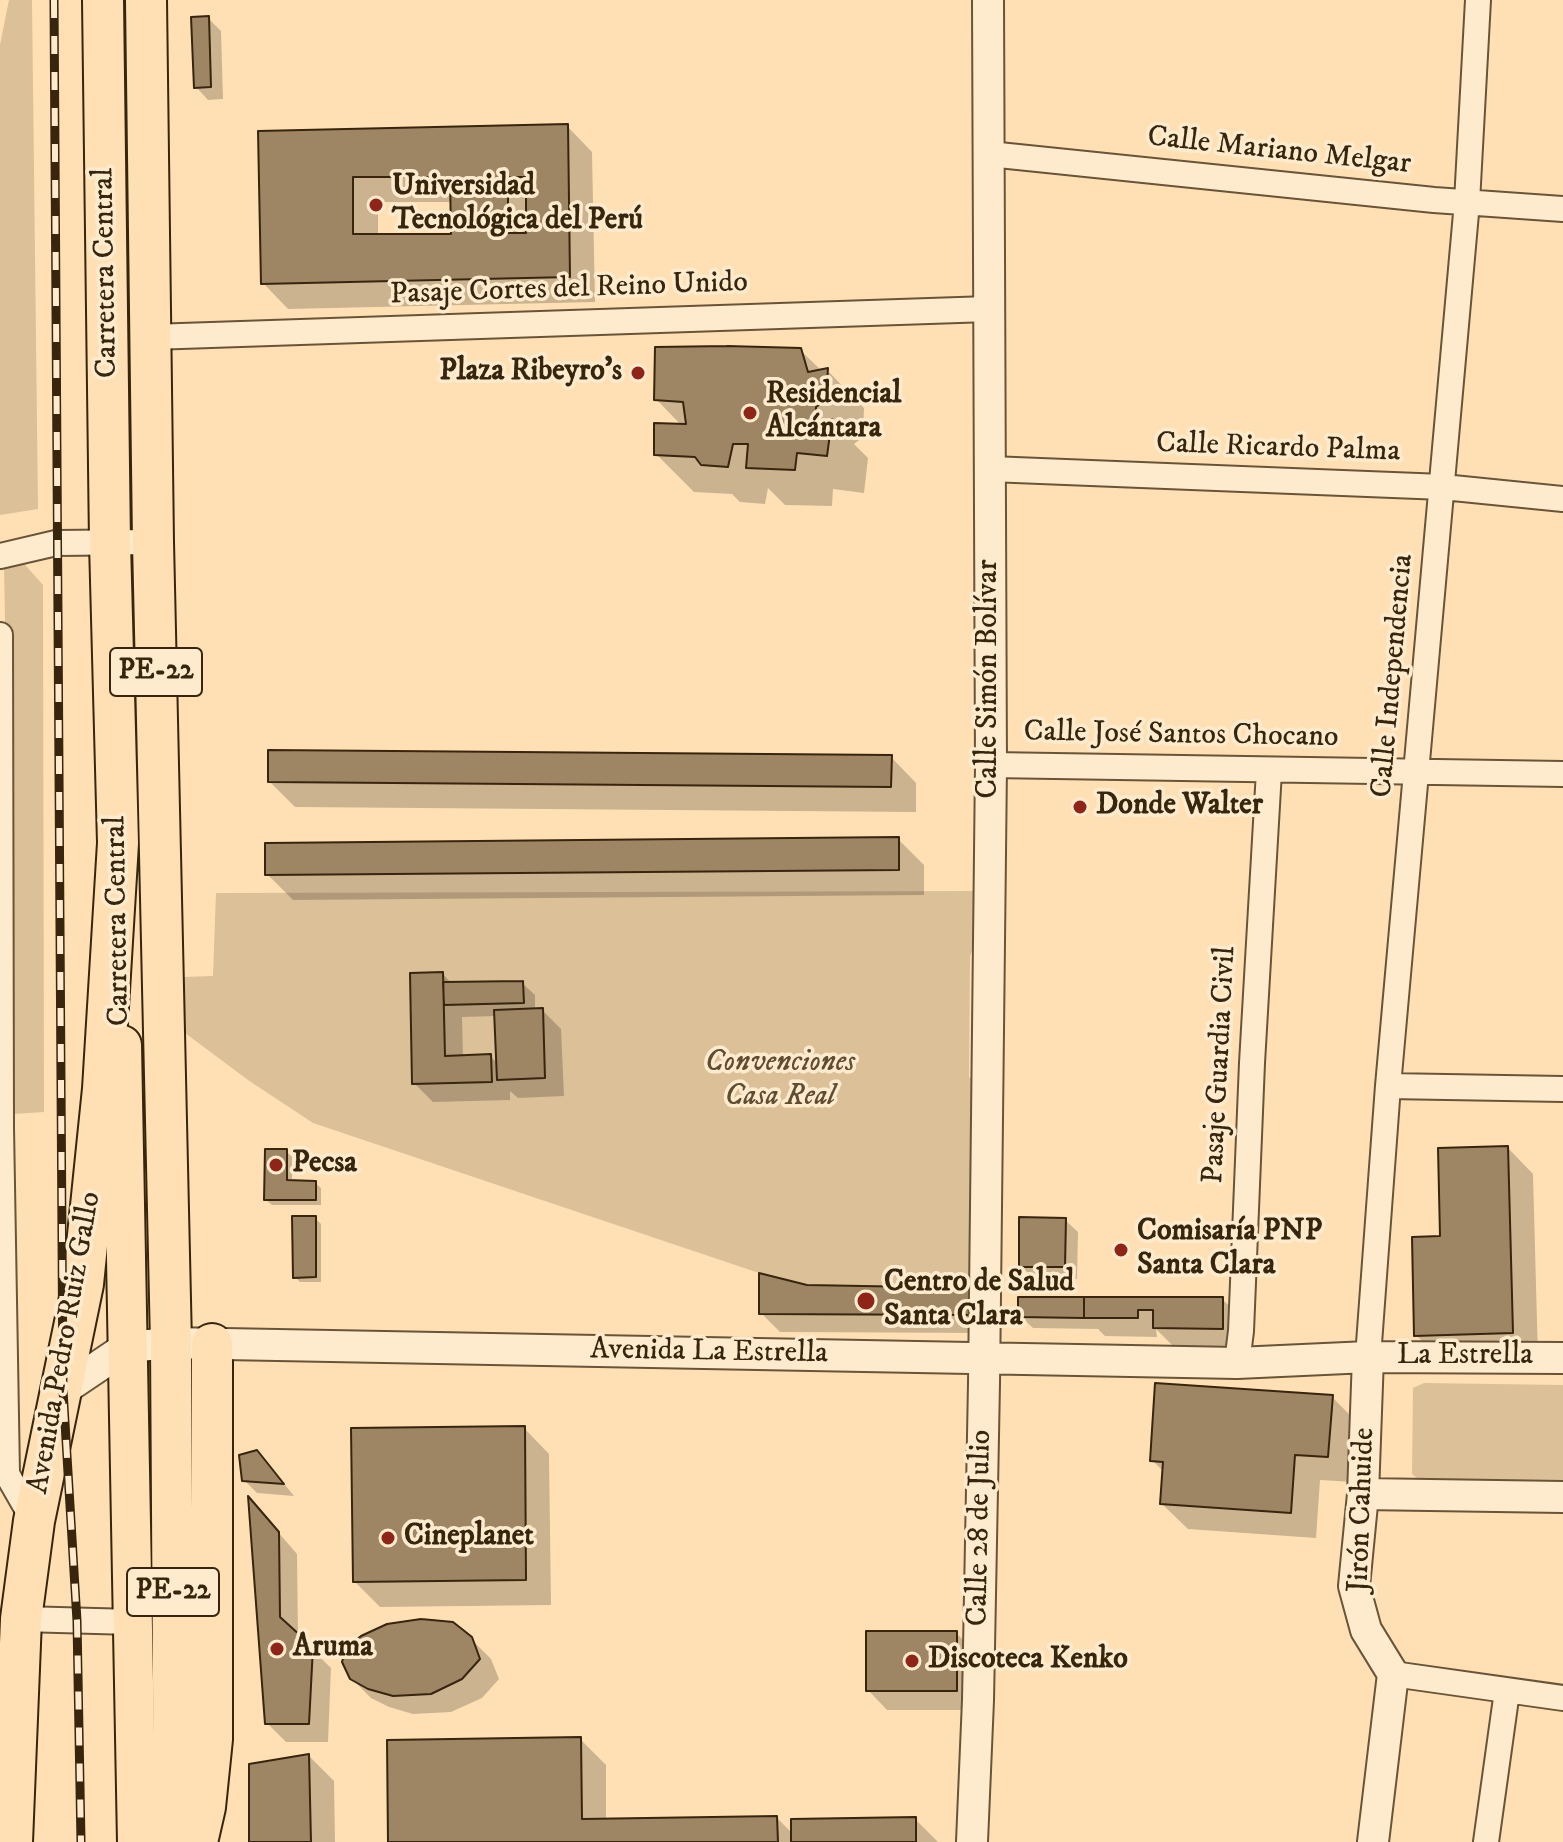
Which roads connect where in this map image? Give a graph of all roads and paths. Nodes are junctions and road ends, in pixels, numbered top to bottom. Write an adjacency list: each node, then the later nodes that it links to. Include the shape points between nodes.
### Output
1 (103, 0): 14 (highway, Carretera Central / PE-22)
2 (146, 0): 9 (highway, Carretera Central / PE-22)
3 (988, 0): 5 (street, Calle Simón Bolívar)
4 (1478, 0): 6 (street, Calle Independencia)
5 (989, 154): 6 (street, Calle Mariano Melgar); 8 (street, Calle Simón Bolívar)
6 (1467, 202): 7 (street, Calle Mariano Melgar); 11 (street, Calle Independencia)
7 (1563, 209)
8 (989, 309): 9 (street, Pasaje Cortes del Reino Unido); 10 (street, Calle Simón Bolívar)
9 (151, 337): 13 (highway, Carretera Central / PE-22)
10 (990, 469): 11 (street, Calle Ricardo Palma); 17 (street, Calle Simón Bolívar)
11 (1443, 487): 12 (street, Calle Ricardo Palma); 19 (street, Calle Independencia)
12 (1563, 499)
13 (153, 542): 14 (street); 25 (highway, Carretera Central / PE-22)
14 (110, 543): 15 (street, via 56,543); 21 (highway, Carretera Central / PE-22)
15 (0, 556)
16 (0, 635): 24 (street)
17 (991, 765): 18 (street, Calle José Santos Chocano); 29 (street, Calle Simón Bolívar)
18 (1269, 771): 19 (street, Calle José Santos Chocano); 31 (street, Pasaje Guardia Civil)
19 (1417, 771): 20 (street, Calle José Santos Chocano); 22 (street, Calle Independencia)
20 (1563, 774)
21 (118, 843): 27 (main road, Carretera Central); 32 (highway, Avenida Pedro Ruiz Gallo / PE-22, via 96,1178)
22 (1388, 1086): 23 (street); 28 (street, Calle Independencia)
23 (1563, 1089)
24 (0, 1127): 35 (street, via 7,1474)
25 (171, 1343): 26 (street, Avenida La Estrella); 27 (street, Avenida La Estrella); 43 (highway, Carretera Central / PE-22)
26 (212, 1344): 29 (street, Avenida La Estrella); 44 (highway, via 212,1739)
27 (127, 1347): 32 (street, Avenida La Estrella); 37 (main road, Carretera Central)
28 (1368, 1357): 30 (street, La Estrella); 31 (street, Avenida La Estrella); 33 (street, Jirón Cahuide)
29 (982, 1358): 31 (street, Avenida La Estrella); 45 (street, Calle 28 de Julio)
30 (1563, 1358)
31 (1237, 1363)
32 (63, 1390): 35 (highway, Avenida Pedro Ruiz Gallo / PE-22)
33 (1363, 1494): 34 (street); 38 (street, Jirón Cahuide, via 1354,1586 1366,1630)
34 (1563, 1497)
35 (34, 1521): 36 (highway, Avenida Pedro Ruiz Gallo / PE-22)
36 (21, 1619): 37 (street); 41 (highway, Avenida Pedro Ruiz Gallo / PE-22)
37 (133, 1622): 42 (main road, Carretera Central)
38 (1393, 1674): 39 (street); 46 (street)
39 (1507, 1691): 40 (street); 47 (street)
40 (1563, 1698)
41 (12, 1842)
42 (137, 1842)
43 (174, 1842)
44 (197, 1842)
45 (972, 1842)
46 (1373, 1842)
47 (1486, 1842)

